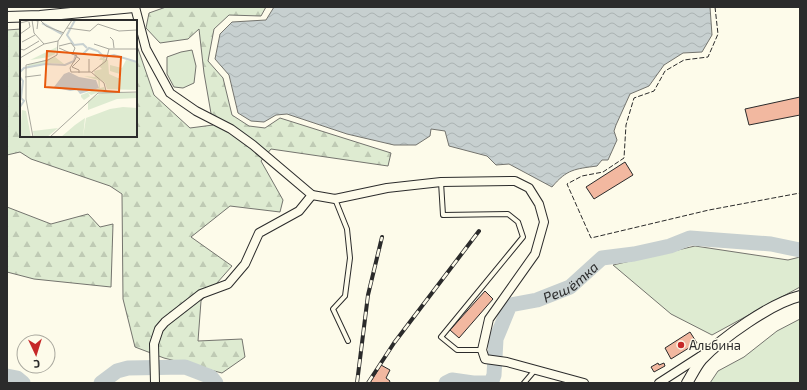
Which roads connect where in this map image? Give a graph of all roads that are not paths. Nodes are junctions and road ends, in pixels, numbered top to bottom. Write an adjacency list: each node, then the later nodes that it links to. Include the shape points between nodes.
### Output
1 (135, 7): 2 (street); 4 (street, via 146,49 170,93 196,112 231,129)
2 (7, 17)
3 (441, 182): 5 (street, via 387,188); 9 (street, via 515,181 529,188 539,204 544,222 535,254 489,319); 9 (lane, via 443,215 508,214 518,222 523,237 441,337 456,350)
4 (312, 195): 5 (street); 11 (street, via 299,211 259,234 246,264 228,284 201,294 165,322 156,337 153,350)
5 (335, 198): 7 (lane, via 347,229 350,258 345,296 333,309)
6 (800, 296): 8 (street, via 767,312)
7 (348, 341)
8 (713, 348): 14 (street); 15 (street)
9 (482, 350): 10 (street, via 485,359)
10 (536, 369): 12 (lane); 13 (street)
11 (155, 379)
12 (524, 383)
13 (584, 383)
14 (659, 383)
15 (687, 383)

